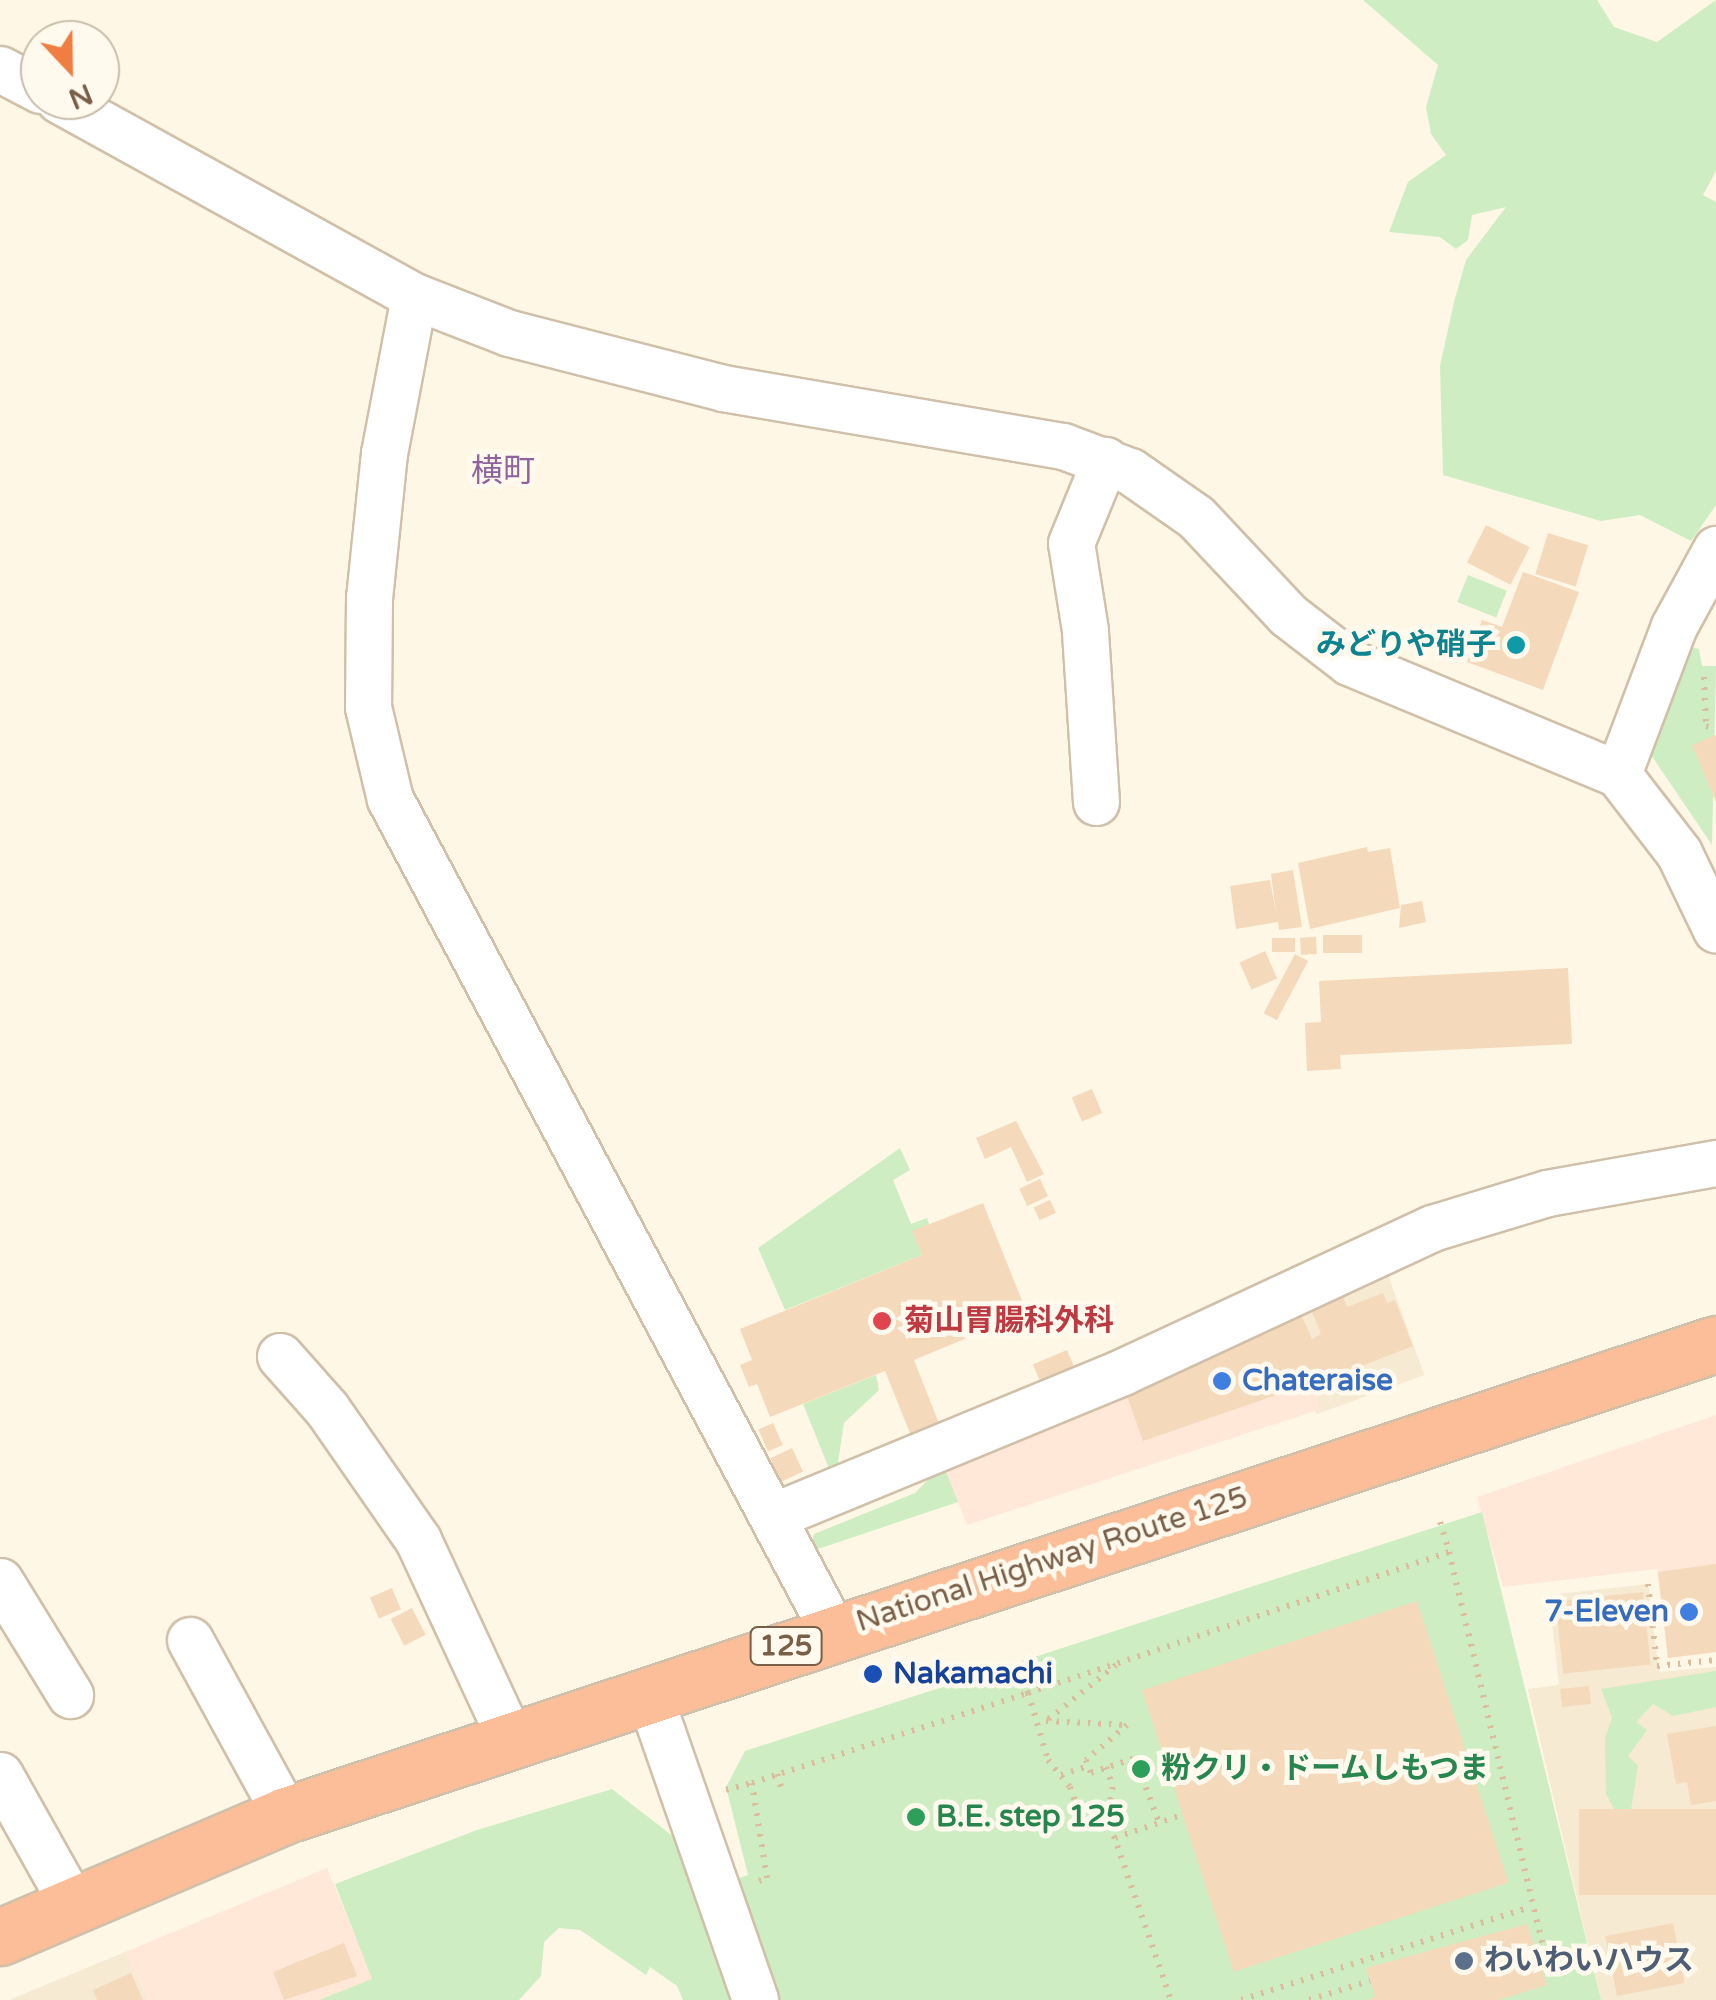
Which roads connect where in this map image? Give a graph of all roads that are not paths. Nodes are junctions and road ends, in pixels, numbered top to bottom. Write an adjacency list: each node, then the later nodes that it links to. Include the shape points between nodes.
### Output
1 (94, 120): 2 (street)
2 (414, 296): 3 (street, via 509,332 667,376 1010,434); 11 (street, via 384,452 369,597 368,707 384,780 439,898)
3 (1106, 460): 5 (street, via 1165,490 1288,614 1349,662); 6 (street, via 1071,543 1085,630)
4 (1716, 549): 5 (street, via 1674,626)
5 (1618, 774): 7 (street, via 1679,853)
6 (1096, 802)
7 (1716, 930)
8 (1716, 1163): 11 (street, via 1548,1193 1432,1228 1122,1372)
9 (1716, 1344): 13 (highway, National Highway Route 125 / 125)
10 (280, 1356): 17 (street, via 327,1409 418,1540)
11 (773, 1516): 13 (street)
12 (0, 1581): 16 (street)
13 (833, 1630): 15 (highway, National Highway Route 125 / 125)
14 (190, 1640): 19 (street)
15 (648, 1692): 17 (highway, National Highway Route 125 / 125); 22 (street)
16 (70, 1695)
17 (510, 1738): 19 (highway, National Highway Route 125 / 125)
18 (0, 1775): 20 (street)
19 (286, 1815): 20 (highway, National Highway Route 125 / 125)
20 (73, 1904): 21 (highway, National Highway Route 125 / 125)
21 (0, 1937)
22 (756, 2000)

